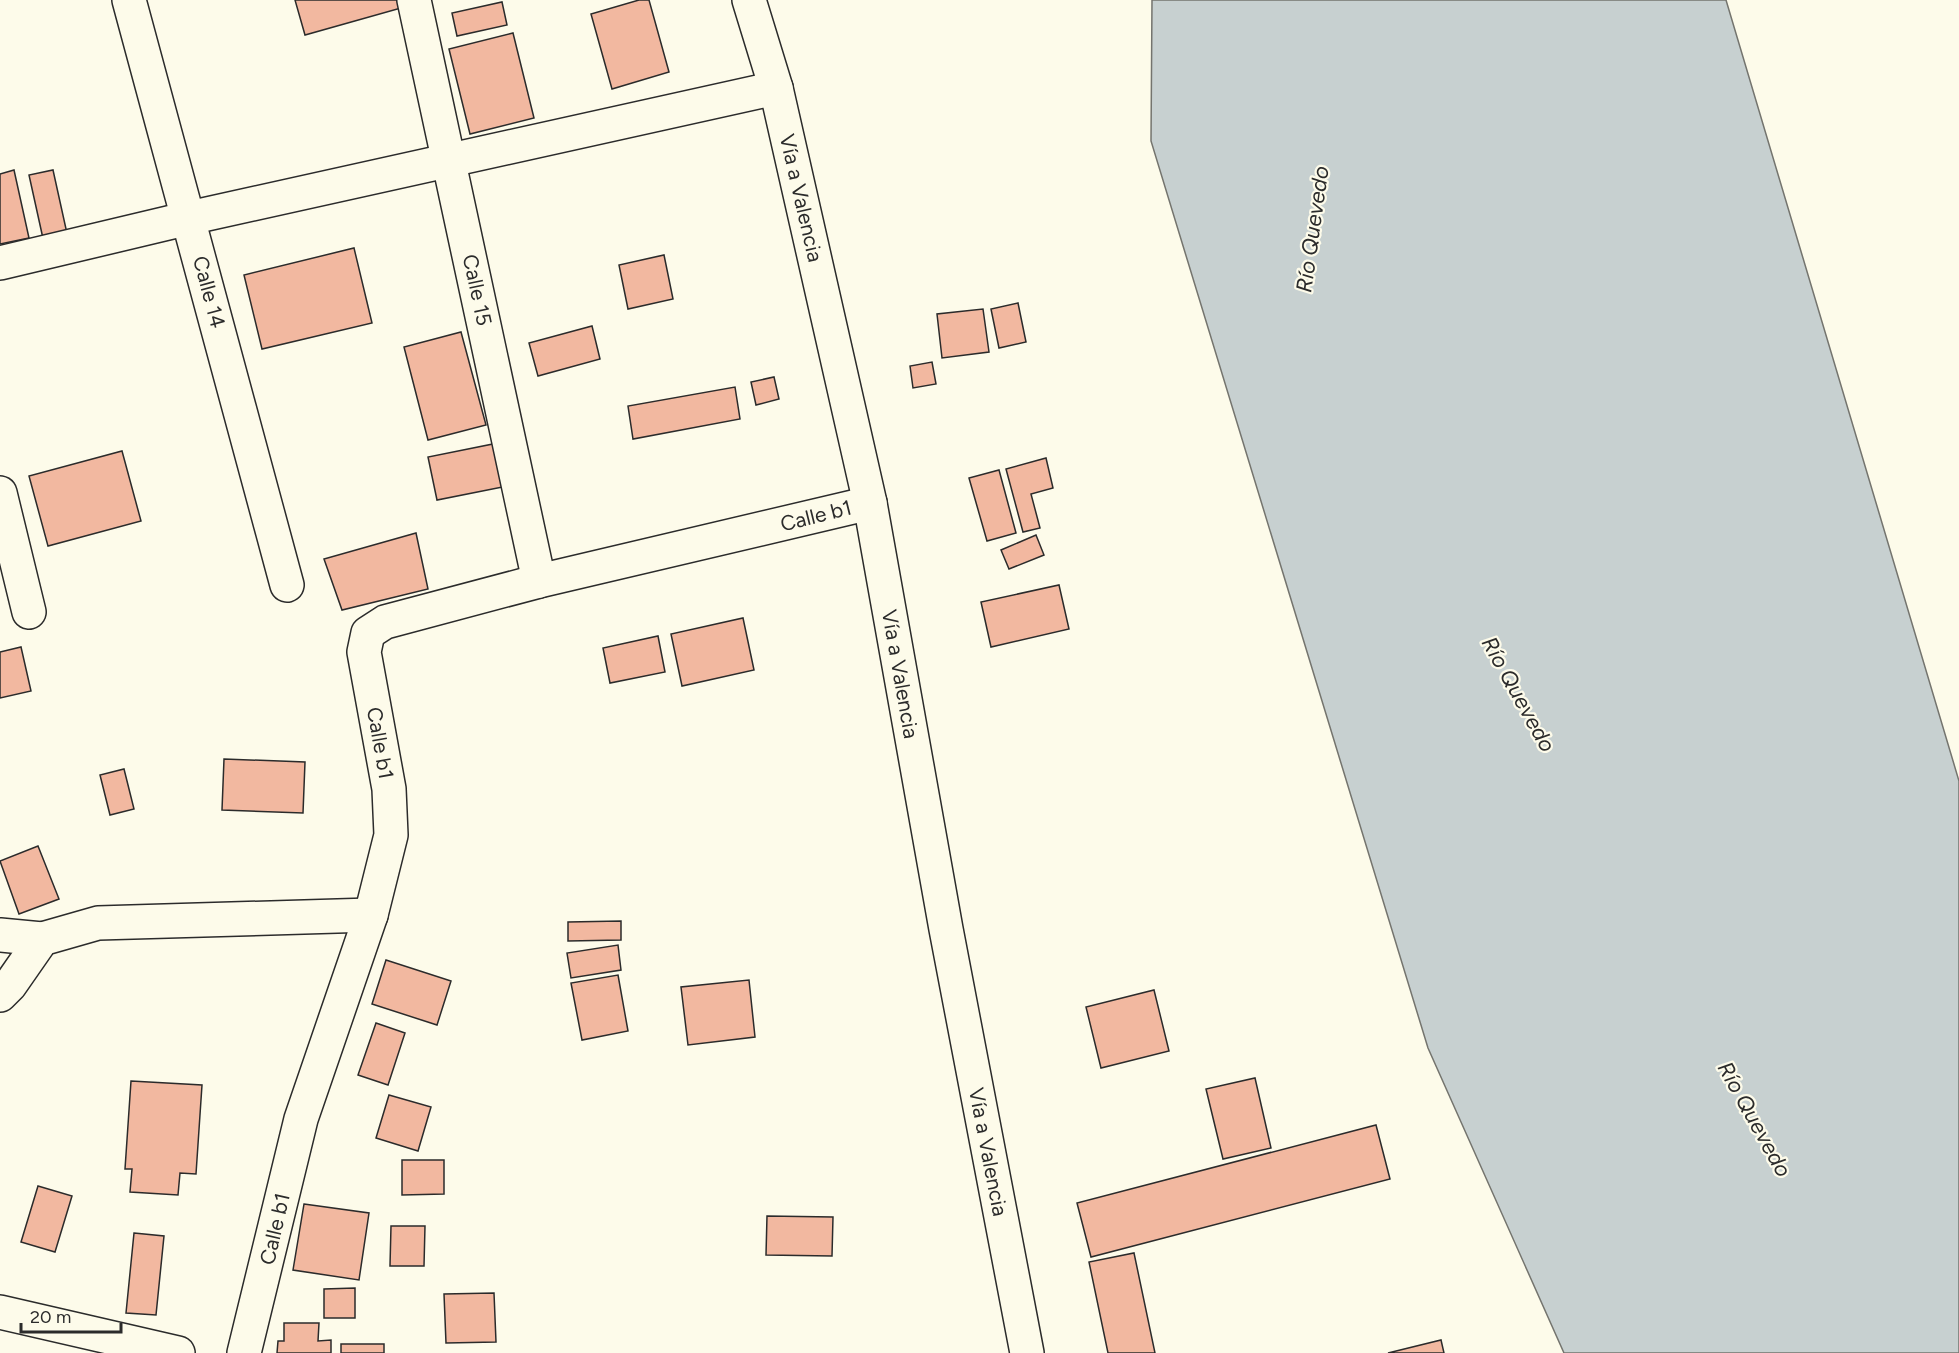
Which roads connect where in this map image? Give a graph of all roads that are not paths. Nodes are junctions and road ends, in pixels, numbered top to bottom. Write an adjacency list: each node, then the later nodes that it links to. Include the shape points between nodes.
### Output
1 (129, 0): 6 (main road, Calle 14)
2 (414, 0): 5 (main road, Calle 15)
3 (749, 0): 4 (main road, Vía a Valencia)
4 (776, 88): 5 (main road); 9 (main road, Vía a Valencia)
5 (450, 161): 6 (main road); 10 (main road, Calle 15)
6 (189, 218): 7 (main road); 11 (main road, Calle 14)
7 (0, 263)
8 (0, 493): 12 (main road)
9 (870, 503): 10 (main road, Calle b1); 20 (main road, Vía a Valencia)
10 (538, 581): 13 (main road, Calle b1, via 385,622 368,633 364,652 389,789 391,835)
11 (287, 585)
12 (29, 612)
13 (371, 915): 15 (main road, via 98,923); 19 (main road, Calle b1, via 301,1119)
14 (0, 935): 15 (main road)
15 (42, 939): 16 (main road)
16 (0, 994)
17 (0, 1312): 18 (main road)
18 (178, 1353)
19 (244, 1353)
20 (1027, 1353)

